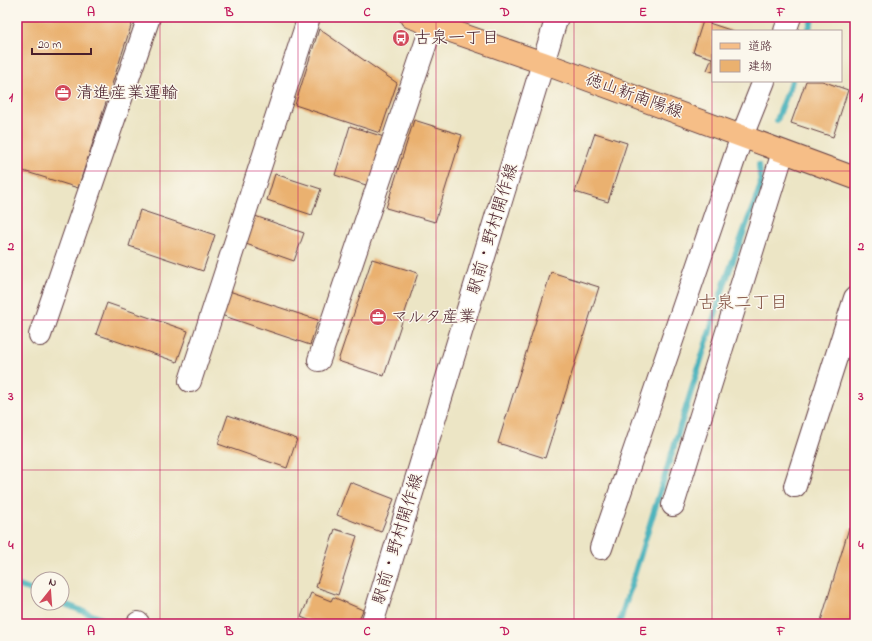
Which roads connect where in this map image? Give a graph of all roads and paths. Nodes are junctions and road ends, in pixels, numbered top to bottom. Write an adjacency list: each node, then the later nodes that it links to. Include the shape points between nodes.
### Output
1 (148, 17): 14 (street)
2 (309, 17): 16 (street)
3 (411, 17): 6 (main road, 徳山新南陽線)
4 (557, 17): 8 (street, 駅前・野村開作線)
5 (790, 17): 7 (street)
6 (432, 25): 8 (main road, 徳山新南陽線); 15 (street)
7 (785, 30)
8 (543, 63): 10 (main road, 徳山新南陽線); 20 (street, 駅前・野村開作線)
9 (764, 82): 10 (street)
10 (742, 136): 11 (main road, 徳山新南陽線); 19 (street)
11 (783, 152): 12 (main road, 徳山新南陽線); 18 (street)
12 (855, 178)
13 (855, 298): 17 (street)
14 (40, 335)
15 (319, 360)
16 (190, 381)
17 (796, 486)
18 (673, 506)
19 (601, 548)
20 (372, 624)

